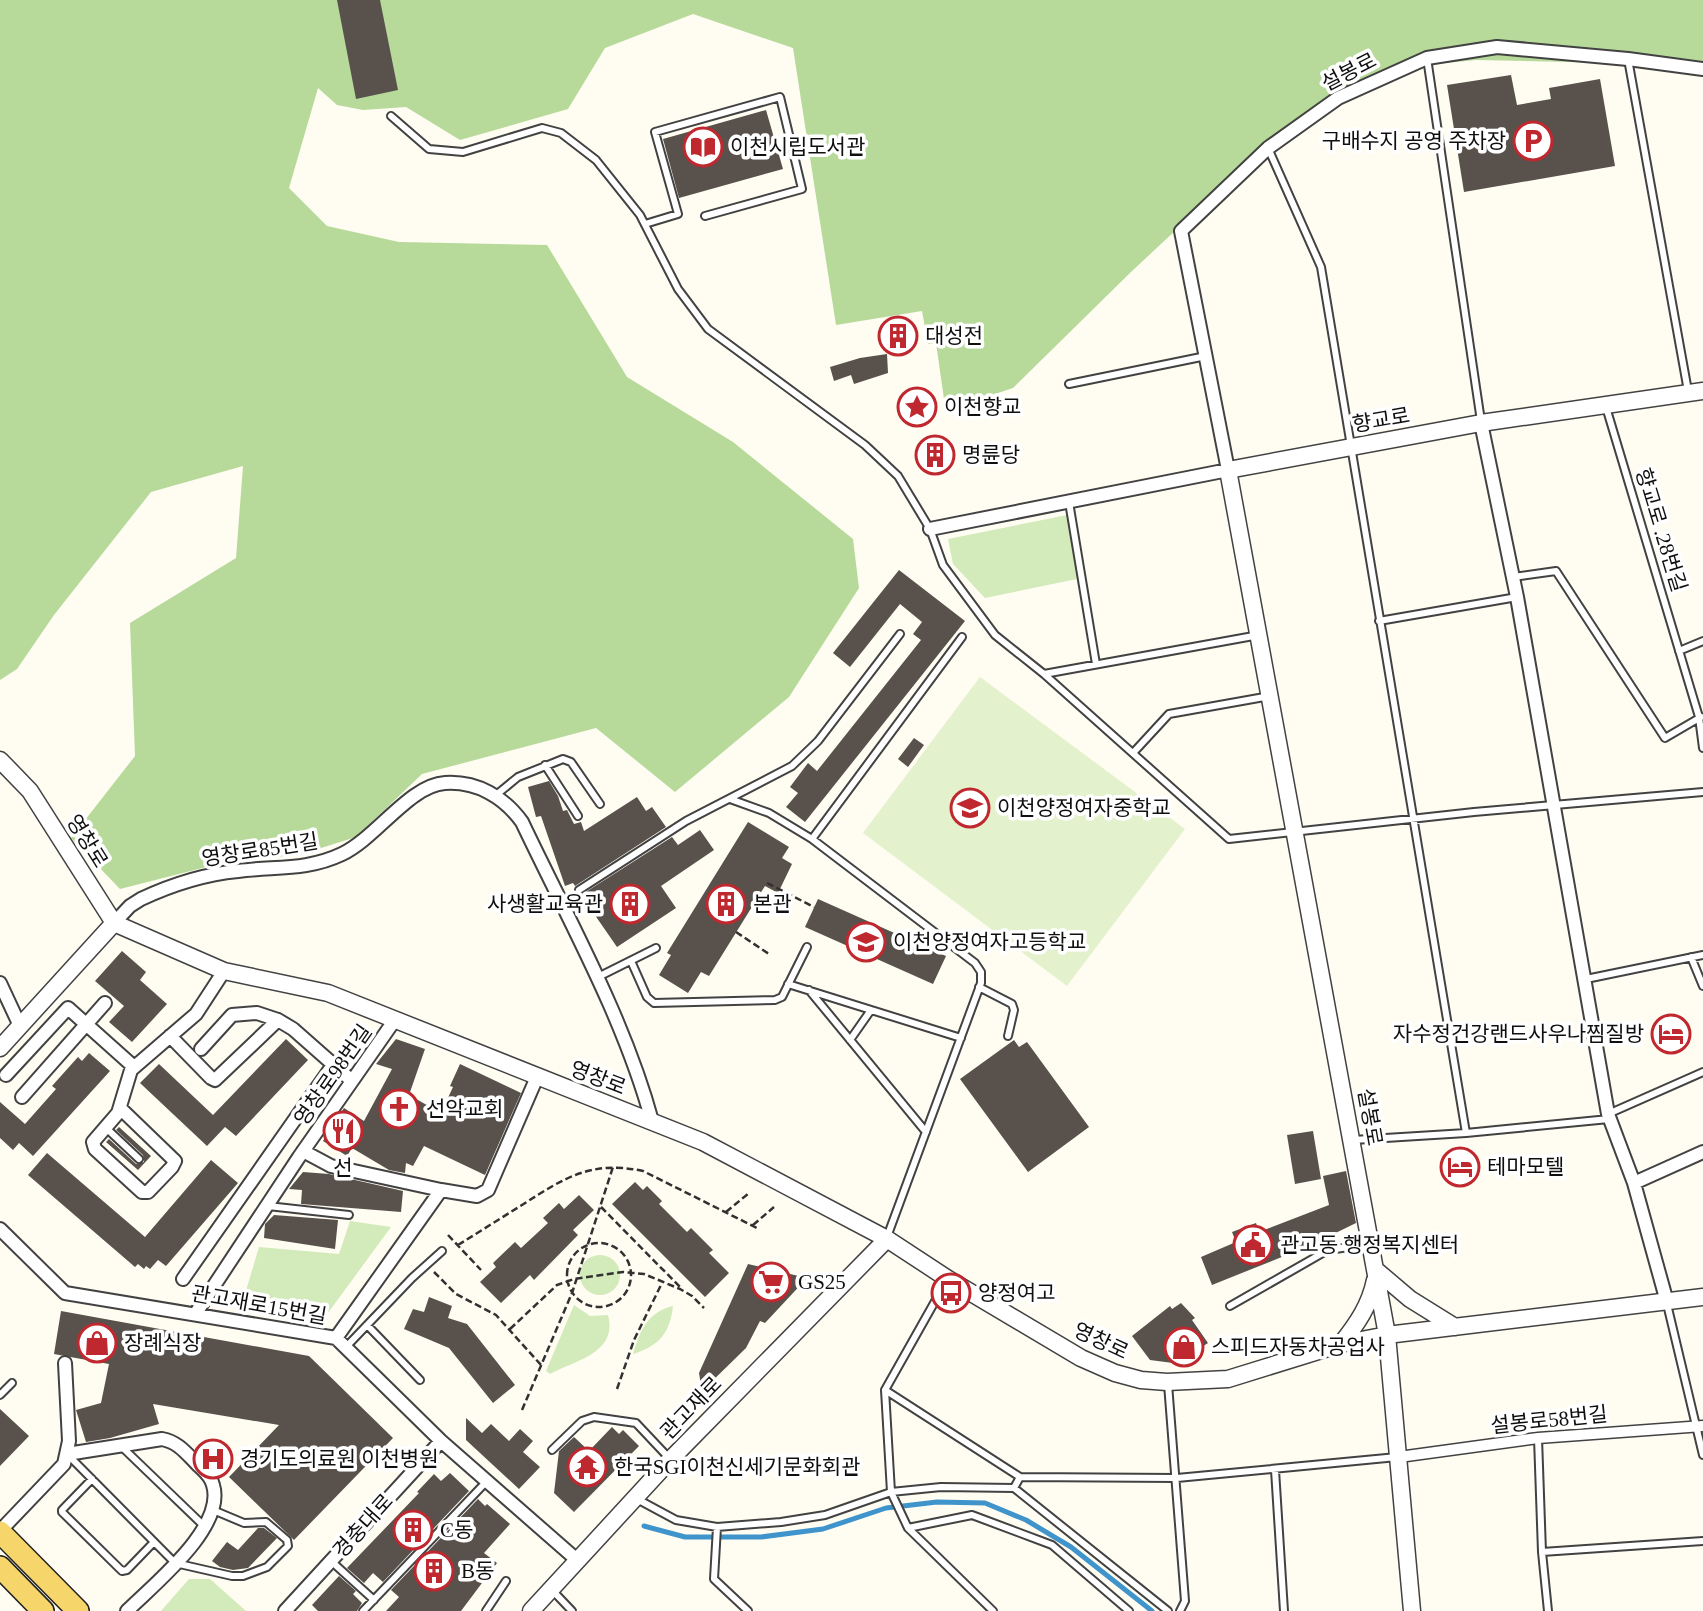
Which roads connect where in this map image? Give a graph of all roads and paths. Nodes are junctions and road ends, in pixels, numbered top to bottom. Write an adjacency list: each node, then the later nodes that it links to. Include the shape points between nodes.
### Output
1 (1427, 58): 2 (street, 설봉로, via 1497,47); 5 (street, 설봉로, via 1338,98); 12 (lane)
2 (1628, 59): 3 (street, 설봉로); 10 (lane)
3 (1703, 69)
4 (391, 116): 7 (lane, via 429,149 463,152 542,128 561,133 596,160)
5 (1268, 148): 8 (street, 설봉로, via 1181,231); 13 (lane, via 1321,267)
6 (705, 216): 7 (lane, via 802,189 780,97 655,132 678,214)
7 (645, 224): 16 (lane, via 678,289 708,329 865,445 898,476)
8 (1206, 356): 9 (lane); 14 (street, 설봉로)
9 (1069, 384)
10 (1695, 392): 11 (street, 향교로)
11 (1605, 405): 12 (street, 향교로); 24 (lane, 향교로 .28번길)
12 (1481, 423): 13 (street, 향교로); 17 (street)
13 (1352, 447): 14 (street, 향교로); 19 (lane)
14 (1228, 470): 15 (street, 향교로); 21 (street, 설봉로)
15 (1069, 502): 16 (street, 향교로); 25 (lane)
16 (930, 529): 26 (lane, via 943,565 995,635)
17 (1513, 578): 18 (street); 28 (lane, via 1556,571 1665,738)
18 (1517, 597): 19 (lane); 37 (street)
19 (1379, 621): 39 (lane)
20 (900, 634): 35 (lane, via 807,753 783,772)
21 (1259, 635): 25 (lane); 27 (street, 설봉로)
22 (962, 638): 41 (lane)
23 (1703, 641): 24 (lane)
24 (1679, 651): 28 (lane, 향교로 .28번길)
25 (1096, 664): 26 (lane)
26 (1044, 674): 30 (lane)
27 (1270, 696): 30 (lane, via 1169,714); 40 (street, 설봉로)
28 (1701, 717): 29 (lane, 향교로 .28번길)
29 (1703, 748)
30 (1133, 753): 40 (lane, via 1229,839)
31 (0, 760): 45 (street, 영창로, via 30,791)
32 (545, 765): 34 (lane, via 518,777); 36 (lane, via 569,761); 38 (lane)
33 (1703, 792): 37 (lane)
34 (496, 795): 45 (street, 영창로85번길, via 461,783 442,783 420,791 342,854 289,869 216,874 141,899); 54 (street, 영창로85번길, via 522,822)
35 (730, 799): 41 (lane, via 768,813); 43 (lane, via 686,821)
36 (600, 804)
37 (1555, 806): 39 (lane); 55 (street)
38 (578, 816)
39 (1415, 818): 40 (lane); 85 (lane)
40 (1296, 833): 86 (street, 설봉로)
41 (811, 839): 59 (lane, via 975,963 981,972)
42 (767, 883): 44 (path)
43 (579, 890)
44 (814, 907)
45 (114, 923): 53 (street, 영창로); 66 (street)
46 (736, 932): 49 (path)
47 (807, 947): 57 (lane)
48 (656, 948): 52 (lane)
49 (769, 954)
50 (1703, 955): 51 (lane)
51 (1691, 957): 55 (lane); 58 (lane)
52 (631, 961): 54 (lane); 57 (lane, via 654,1003 778,1000)
53 (224, 971): 64 (street, 영창로, via 319,990); 67 (street, via 196,1014)
54 (596, 978): 82 (street, 영창로85번길, via 626,1041)
55 (1586, 979): 81 (street)
56 (0, 983): 66 (street)
57 (788, 984): 60 (lane)
58 (1703, 986)
59 (979, 988): 68 (lane, via 1012,1004); 69 (lane)
60 (809, 990): 62 (lane); 70 (lane)
61 (105, 1003): 65 (street)
62 (870, 1010): 69 (lane); 70 (lane)
63 (278, 1020): 67 (street, via 215,1080); 72 (street, via 257,1013 232,1015); 73 (street)
64 (394, 1021): 77 (street, 영창로); 78 (street, 영창로98번길)
65 (87, 1024): 74 (street); 76 (street, via 66,1008); 79 (street)
66 (20, 1026): 71 (street)
67 (170, 1036): 74 (street)
68 (1008, 1036)
69 (961, 1038): 84 (lane)
70 (850, 1040): 84 (lane)
71 (0, 1048)
72 (201, 1049)
73 (333, 1065): 78 (street); 112 (street)
74 (134, 1066): 80 (street)
75 (1703, 1072): 81 (lane)
76 (6, 1075)
77 (537, 1077): 82 (street, 영창로); 92 (street, 영창로, via 488,1190 477,1196)
78 (352, 1081): 87 (street, 영창로98번길)
79 (22, 1097)
80 (120, 1108): 83 (street); 83 (street, via 175,1161 148,1192 142,1192 93,1146)
81 (1609, 1117): 85 (lane); 91 (street)
82 (652, 1121): 103 (street, 영창로)
83 (105, 1127): 89 (lane)
84 (926, 1132): 103 (lane)
85 (1466, 1133): 86 (lane)
86 (1353, 1140): 104 (street, 설봉로)
87 (303, 1151): 92 (street, 영창로98번길, via 331,1166); 94 (street, 영창로98번길)
88 (1703, 1152): 91 (street)
89 (139, 1159)
90 (612, 1167): 95 (path); 97 (path, via 643,1171); 105 (path, via 563,1178)
91 (1634, 1182): 120 (street)
92 (441, 1190): 128 (street)
93 (749, 1192): 97 (path)
94 (267, 1206): 98 (lane); 123 (street, 영창로98번길)
95 (600, 1206): 106 (path); 117 (path)
96 (774, 1207): 99 (path)
97 (726, 1212): 99 (path)
98 (349, 1215)
99 (753, 1226): 100 (path)
100 (760, 1228)
101 (0, 1229): 123 (street, 관고재로15번길, via 65,1293)
102 (448, 1235): 105 (path)
103 (887, 1239): 114 (street, 영창로); 147 (street, 관고재로)
104 (1372, 1243): 110 (street, 설봉로); 121 (lane, via 1328,1250)
105 (458, 1245): 109 (path)
106 (587, 1246): 111 (path, via 612,1246 627,1260); 113 (path); 115 (path, via 573,1256)
107 (442, 1251): 108 (lane)
108 (427, 1265): 124 (lane); 126 (path, via 456,1294 496,1315)
109 (481, 1270)
110 (1377, 1271): 125 (street); 127 (street, 설봉로); 129 (street, via 1363,1314)
111 (631, 1272): 113 (path); 116 (path); 118 (path, via 627,1291 612,1305 591,1307)
112 (183, 1279)
113 (577, 1279): 115 (path); 118 (path)
114 (948, 1279): 133 (street, 영창로, via 1081,1358 1115,1373); 136 (lane)
115 (568, 1281): 118 (path); 126 (path, via 552,1289)
116 (663, 1282): 117 (path); 135 (path, via 634,1340)
117 (684, 1292): 122 (path)
118 (572, 1293): 131 (path)
119 (1703, 1297): 120 (street, 영창로)
120 (1667, 1302): 125 (street, 영창로); 139 (lane)
121 (1230, 1306)
122 (704, 1308)
123 (196, 1314): 128 (street, 관고재로15번길)
124 (367, 1325): 128 (lane); 132 (lane)
125 (1455, 1327): 127 (street, 영창로)
126 (510, 1329): 131 (path)
127 (1387, 1335): 129 (street, 영창로); 146 (street, 설봉로)
128 (341, 1342): 141 (street, 관고재로15번길)
129 (1341, 1344): 133 (street, 영창로, via 1228,1379)
130 (65, 1363): 144 (street)
131 (541, 1365): 138 (path)
132 (420, 1380)
133 (1167, 1382): 150 (lane)
134 (12, 1383): 137 (lane)
135 (617, 1389)
136 (885, 1390): 149 (lane); 154 (lane)
137 (0, 1395)
138 (522, 1410)
139 (1699, 1427): 140 (street, 설봉로58번길); 145 (lane)
140 (1538, 1438): 146 (street, 설봉로58번길); 163 (lane)
141 (441, 1441): 152 (street, 관고재로15번길); 165 (street, 경충대로)
142 (120, 1446): 144 (street); 156 (street, via 162,1439 179,1446 212,1481); 157 (lane)
143 (552, 1450): 147 (lane, via 582,1421 606,1418 636,1423)
144 (68, 1454): 151 (lane); 160 (street, via 58,1471)
145 (1703, 1455)
146 (1399, 1457): 148 (lane); 185 (street, 설봉로)
147 (670, 1460): 155 (street, 관고재로)
148 (1275, 1470): 150 (lane); 184 (lane)
149 (1020, 1477): 150 (lane); 153 (lane)
150 (1177, 1478): 183 (lane, via 1185,1601)
151 (92, 1479): 162 (lane); 162 (lane, via 62,1513 123,1571)
152 (487, 1481): 164 (street, 관고재로15번길); 170 (lane)
153 (1014, 1488): 154 (lane, via 941,1488); 182 (lane)
154 (893, 1496): 158 (lane); 159 (lane, via 825,1515)
155 (635, 1498): 159 (lane, via 676,1520); 164 (street, 관고재로)
156 (213, 1510): 157 (street); 166 (lane, via 244,1523 266,1522 289,1546 268,1567 243,1576)
157 (206, 1527): 166 (street)
158 (908, 1528): 180 (lane); 181 (lane, via 972,1515 1041,1540)
159 (716, 1530): 179 (lane, via 714,1579)
160 (0, 1532): 172 (main road)
161 (1703, 1541): 163 (lane)
162 (154, 1542): 166 (lane)
163 (1542, 1552): 186 (lane)
164 (577, 1560): 169 (street, 관고재로)
165 (331, 1561): 170 (lane); 174 (street, 경충대로)
166 (175, 1563): 173 (street)
167 (0, 1567): 171 (main road)
168 (506, 1581): 176 (lane)
169 (551, 1589): 177 (street, 관고재로); 178 (lane)
170 (374, 1600): 175 (lane)
171 (43, 1611)
172 (78, 1611)
173 (127, 1611)
174 (285, 1611)
175 (363, 1611)
176 (486, 1611)
177 (531, 1611)
178 (572, 1611)
179 (748, 1611)
180 (993, 1611)
181 (1129, 1611)
182 (1168, 1611)
183 (1180, 1611)
184 (1284, 1611)
185 (1412, 1611)
186 (1548, 1611)

